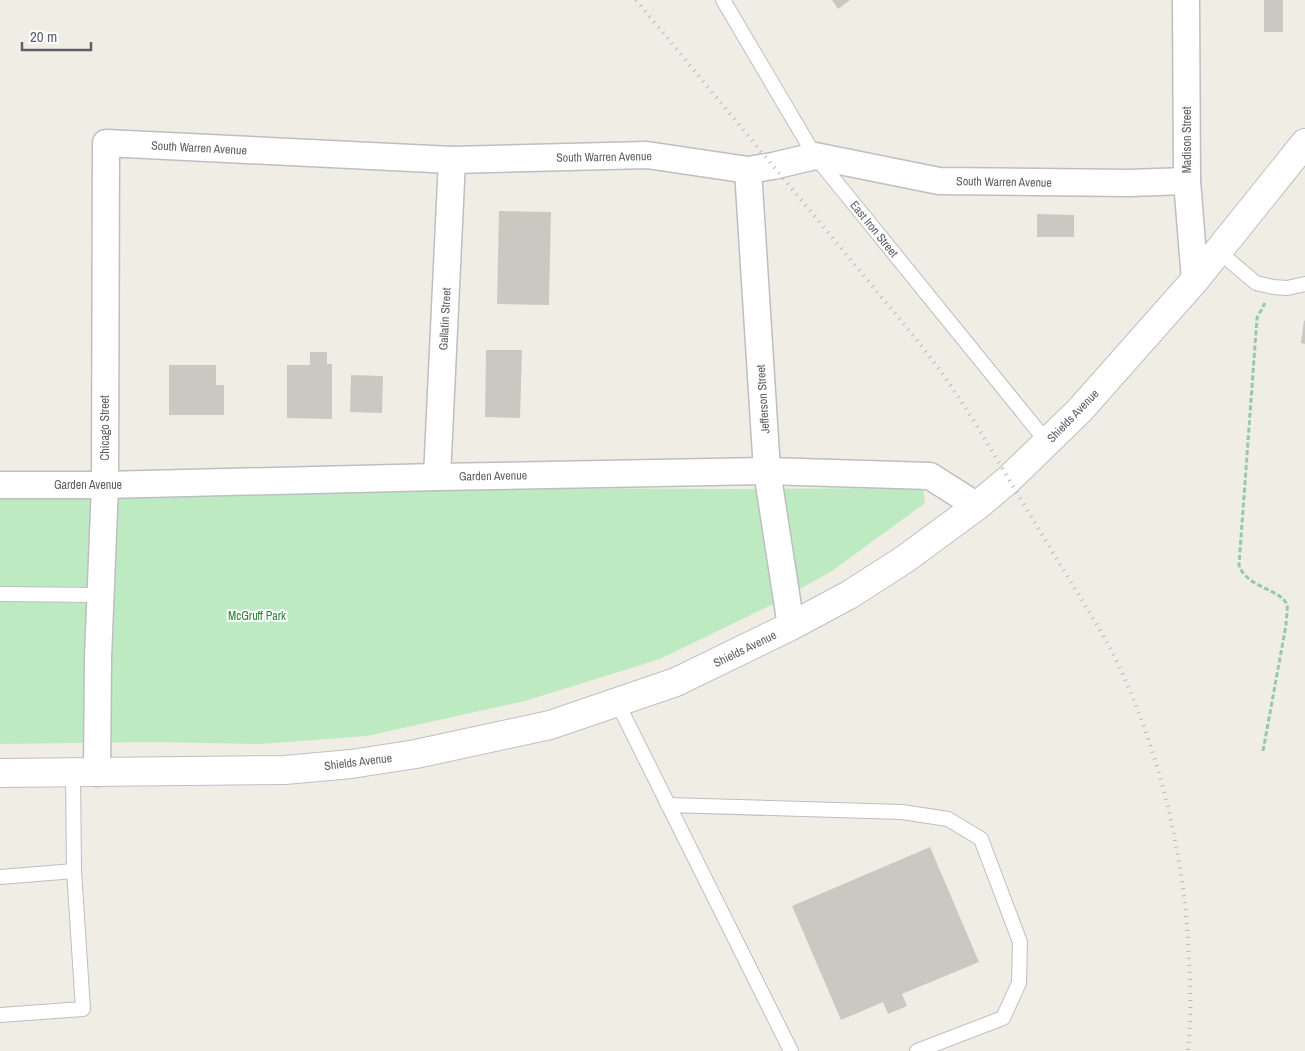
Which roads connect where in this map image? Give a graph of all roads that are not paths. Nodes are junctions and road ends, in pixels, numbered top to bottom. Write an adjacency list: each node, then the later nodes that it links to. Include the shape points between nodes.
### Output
1 (722, 0): 5 (lane, East Iron Street)
2 (1186, 0): 8 (street, Madison Street)
3 (1305, 142): 9 (main road, Shields Avenue)
4 (106, 143): 6 (street, South Warren Avenue); 16 (street, Chicago Street)
5 (815, 156): 7 (street, South Warren Avenue); 8 (street, South Warren Avenue, via 939,181 1128,184); 12 (lane, East Iron Street)
6 (452, 160): 7 (street, South Warren Avenue, via 647,155); 14 (street, Gallatin Street)
7 (748, 170): 13 (street, Jefferson Street)
8 (1188, 181): 10 (street, Madison Street)
9 (1218, 250): 10 (main road, Shields Avenue); 11 (lane, via 1256,283 1287,288)
10 (1195, 280): 12 (main road, Shields Avenue, via 1080,410)
11 (1305, 284)
12 (1047, 442): 17 (main road, Shields Avenue)
13 (767, 472): 14 (street, Garden Avenue); 17 (street, Garden Avenue, via 930,476); 20 (street, Jefferson Street)
14 (437, 477): 16 (street, Garden Avenue)
15 (0, 485): 16 (street, Garden Avenue)
16 (105, 485): 19 (street, Chicago Street)
17 (977, 506): 20 (main road, Shields Avenue, via 905,559 849,595)
18 (0, 594): 19 (lane)
19 (100, 596): 22 (street, Chicago Street)
20 (791, 626): 21 (main road, Shields Avenue, via 676,682)
21 (617, 702): 22 (main road, Shields Avenue, via 550,725 416,754 351,764 285,770); 24 (lane)
22 (85, 772): 23 (main road, Shields Avenue); 25 (lane)
23 (0, 773)
24 (668, 805): 28 (lane); 29 (lane, via 902,812 948,819 981,840 1020,942 1020,983 1002,1018)
25 (74, 871): 26 (lane); 27 (lane, via 84,1010)
26 (0, 876)
27 (0, 1015)
28 (791, 1051)
29 (917, 1051)

